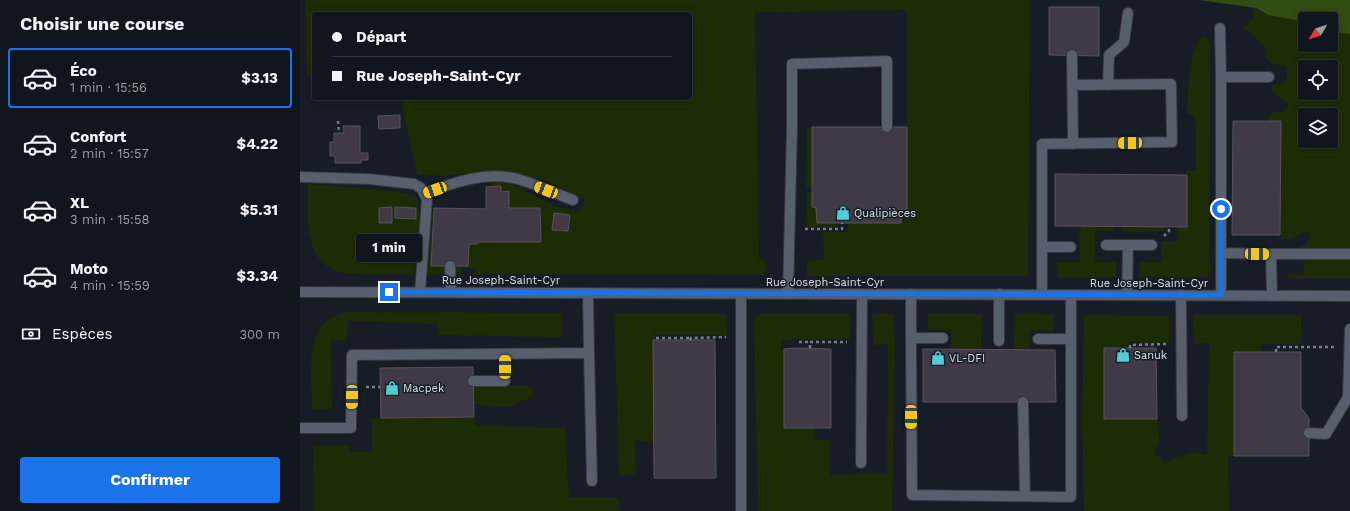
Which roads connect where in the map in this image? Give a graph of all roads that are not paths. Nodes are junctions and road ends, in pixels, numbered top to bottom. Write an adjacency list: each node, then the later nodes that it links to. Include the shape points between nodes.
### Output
1 (1128, 13): 7 (street, via 1124,42 1108,55)
2 (1220, 28): 4 (street)
3 (1072, 55): 6 (street)
4 (1221, 77): 5 (street); 18 (street)
5 (1269, 77)
6 (1072, 85): 7 (street); 9 (street)
7 (1108, 85): 9 (street, via 1171,84 1172,142)
8 (887, 127): 27 (street, via 887,61 792,64)
9 (1073, 144): 16 (street, via 1042,144)
10 (300, 177): 11 (street, via 369,179 414,184)
11 (425, 193): 12 (street, via 484,176 501,176 520,180); 23 (street, via 427,199)
12 (573, 200)
13 (1106, 245): 14 (street)
14 (1128, 245): 15 (street); 33 (street)
15 (1152, 245)
16 (1042, 247): 17 (street); 31 (street)
17 (1070, 247)
18 (1221, 253): 19 (street); 35 (street)
19 (1271, 254): 20 (street); 36 (street)
20 (1350, 254)
21 (450, 266): 24 (street)
22 (300, 292): 23 (street, Rue Joseph-Saint-Cyr)
23 (420, 292): 24 (street, Rue Joseph-Saint-Cyr)
24 (451, 292): 25 (street, Rue Joseph-Saint-Cyr)
25 (588, 293): 26 (street, Rue Joseph-Saint-Cyr); 45 (street)
26 (741, 294): 27 (street, Rue Joseph-Saint-Cyr); 56 (street)
27 (788, 294): 28 (street, Rue Joseph-Saint-Cyr)
28 (862, 294): 29 (street, Rue Joseph-Saint-Cyr); 53 (street)
29 (911, 294): 30 (street, Rue Joseph-Saint-Cyr); 39 (street)
30 (999, 294): 31 (street, Rue Joseph-Saint-Cyr); 43 (street)
31 (1042, 295): 32 (street, Rue Joseph-Saint-Cyr)
32 (1071, 295): 33 (street, Rue Joseph-Saint-Cyr); 42 (street)
33 (1127, 295): 34 (street, Rue Joseph-Saint-Cyr)
34 (1181, 295): 35 (street, Rue Joseph-Saint-Cyr); 50 (street)
35 (1221, 295): 36 (street, Rue Joseph-Saint-Cyr)
36 (1272, 296): 37 (street, Rue Joseph-Saint-Cyr)
37 (1350, 296)
38 (1350, 329): 44 (street)
39 (911, 338): 40 (street); 55 (street, via 912,495)
40 (943, 338)
41 (1038, 339): 42 (street)
42 (1071, 339): 55 (street, via 1071,497)
43 (999, 341)
44 (1350, 348): 48 (street)
45 (588, 353): 46 (street); 54 (street)
46 (505, 354): 47 (street, via 505,380); 51 (street, via 352,355 351,428)
47 (473, 381)
48 (1349, 397): 52 (street, via 1326,434)
49 (1023, 402): 55 (street)
50 (1182, 416)
51 (300, 428)
52 (1309, 433)
53 (861, 463)
54 (592, 480)
55 (1026, 496)
56 (741, 511)

